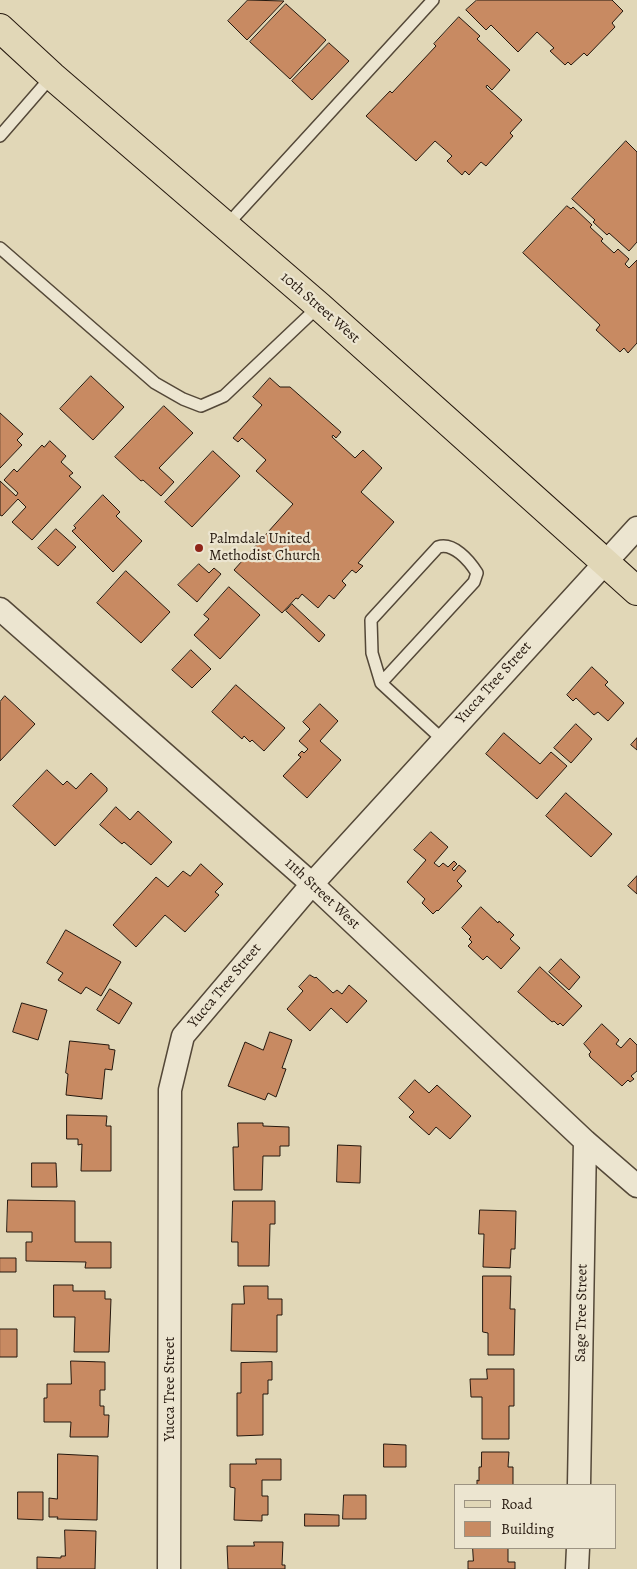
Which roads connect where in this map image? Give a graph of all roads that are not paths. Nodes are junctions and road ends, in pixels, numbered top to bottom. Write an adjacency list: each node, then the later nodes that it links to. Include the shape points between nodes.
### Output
1 (433, 0): 5 (lane)
2 (0, 28): 3 (main road, 10th Street West)
3 (52, 76): 4 (lane); 5 (main road, 10th Street West)
4 (0, 136)
5 (226, 226): 7 (main road, 10th Street West)
6 (0, 248): 7 (lane, via 155,383 201,406 224,396)
7 (319, 306): 9 (main road, 10th Street West)
8 (637, 528): 9 (street, Yucca Tree Street)
9 (605, 561): 10 (main road, 10th Street West); 13 (street, Yucca Tree Street)
10 (637, 591)
11 (3, 618): 14 (street, 11th Street West)
12 (381, 683): 12 (lane, via 372,653 371,620 438,547 452,547 472,565 477,573 474,582); 13 (lane)
13 (443, 740): 14 (street, Yucca Tree Street)
14 (312, 884): 15 (street, 11th Street West); 19 (street, Yucca Tree Street, via 183,1036 170,1090)
15 (585, 1141): 16 (street, 11th Street West); 17 (street, Sage Tree Street)
16 (637, 1186)
17 (579, 1484)
18 (578, 1549): 20 (street)
19 (169, 1569)
20 (577, 1569)

